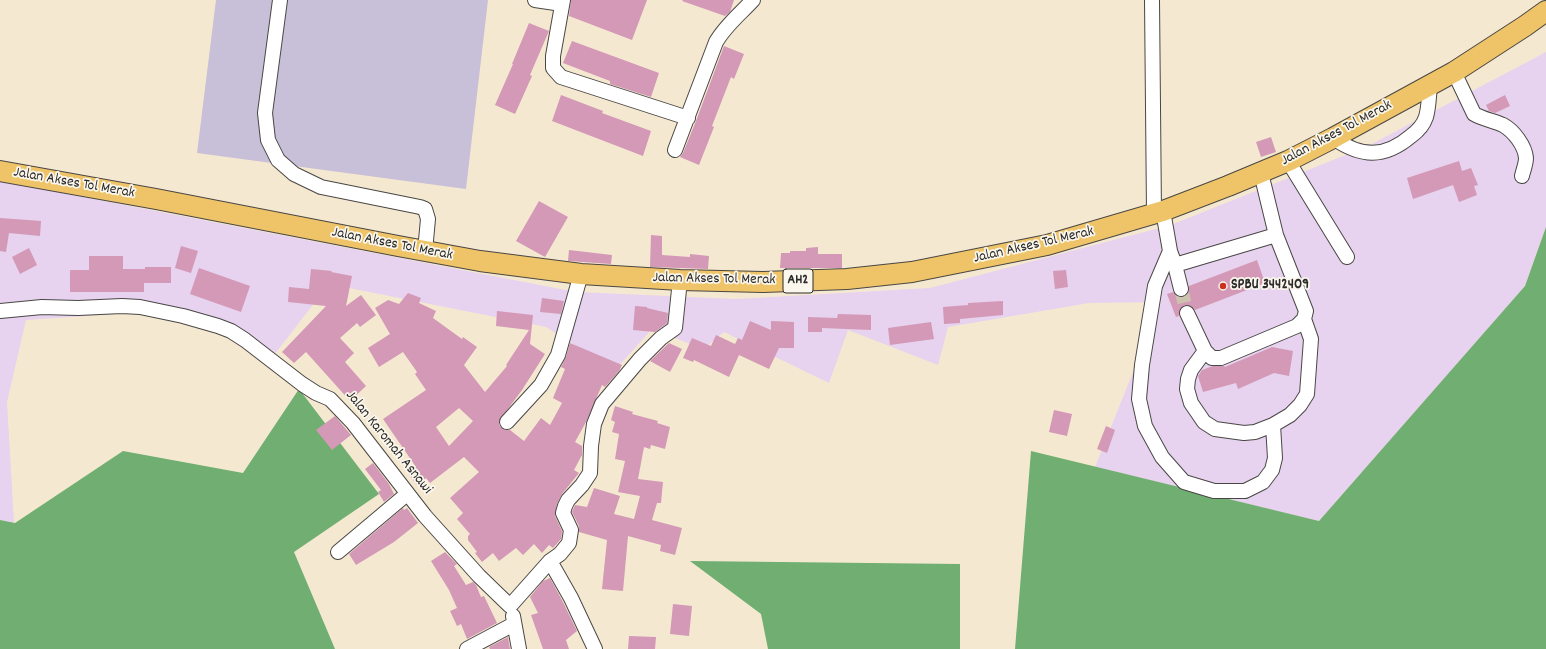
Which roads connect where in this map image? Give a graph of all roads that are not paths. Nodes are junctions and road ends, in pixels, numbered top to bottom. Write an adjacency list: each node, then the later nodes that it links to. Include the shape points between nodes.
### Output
1 (280, 0): 18 (street, via 265,113 268,140 278,160 294,174 321,187 425,209 428,219)
2 (534, 0): 5 (street)
3 (753, 0): 9 (street, via 723,31 716,42)
4 (1152, 0): 16 (street)
5 (562, 2): 9 (street, via 553,56 553,68 561,77)
6 (1546, 11): 7 (highway, Jalan Akses Tol Merak / AH2)
7 (1454, 72): 8 (highway, Jalan Akses Tol Merak / AH2); 15 (street, via 1474,114 1504,126 1519,141 1526,159)
8 (1430, 84): 10 (highway, Jalan Akses Tol Merak / AH2); 10 (street, via 1426,117 1420,128 1404,142 1382,153 1348,147)
9 (688, 118): 11 (street)
10 (1333, 138): 12 (highway, Jalan Akses Tol Merak / AH2)
11 (675, 150)
12 (1288, 161): 14 (highway, Jalan Akses Tol Merak / AH2); 20 (street)
13 (0, 171): 18 (highway, Jalan Akses Tol Merak / AH2)
14 (1261, 173): 16 (highway, Jalan Akses Tol Merak / AH2); 17 (street)
15 (1522, 176)
16 (1158, 212): 19 (street); 23 (highway, Jalan Akses Tol Merak / AH2, via 1047,245 912,272 763,282)
17 (1276, 235): 21 (street); 27 (street, via 1306,311)
18 (425, 251): 22 (highway, Jalan Akses Tol Merak / AH2)
19 (1170, 251): 21 (street); 30 (street, via 1155,286 1139,399 1145,426 1162,457 1184,482 1214,491 1245,490 1263,482 1272,470 1275,458)
20 (1347, 257)
21 (1175, 265): 24 (street)
22 (581, 274): 23 (highway, Jalan Akses Tol Merak / AH2); 29 (street, via 558,355 541,385)
23 (680, 280): 33 (street, via 675,328 640,358 602,404 594,424 590,473 568,500 563,514 571,530 569,543)
24 (1181, 289)
25 (0, 311): 31 (street, Jalan Karomah Asnawi, via 140,307 183,316 231,331 302,384 330,399 353,423)
26 (1187, 313): 28 (street)
27 (1304, 319): 28 (street, via 1297,326 1221,358 1212,358); 30 (street, via 1311,339 1307,394 1290,415)
28 (1205, 351): 30 (street, via 1191,370 1187,389 1204,422 1215,429 1244,433)
29 (507, 422)
30 (1273, 425)
31 (407, 494): 32 (street); 34 (street, Jalan Karomah Asnawi, via 479,576)
32 (338, 552)
33 (550, 561): 34 (street); 38 (street)
34 (510, 606): 35 (street)
35 (514, 624): 36 (street); 37 (street)
36 (467, 649)
37 (518, 649)
38 (596, 649)

